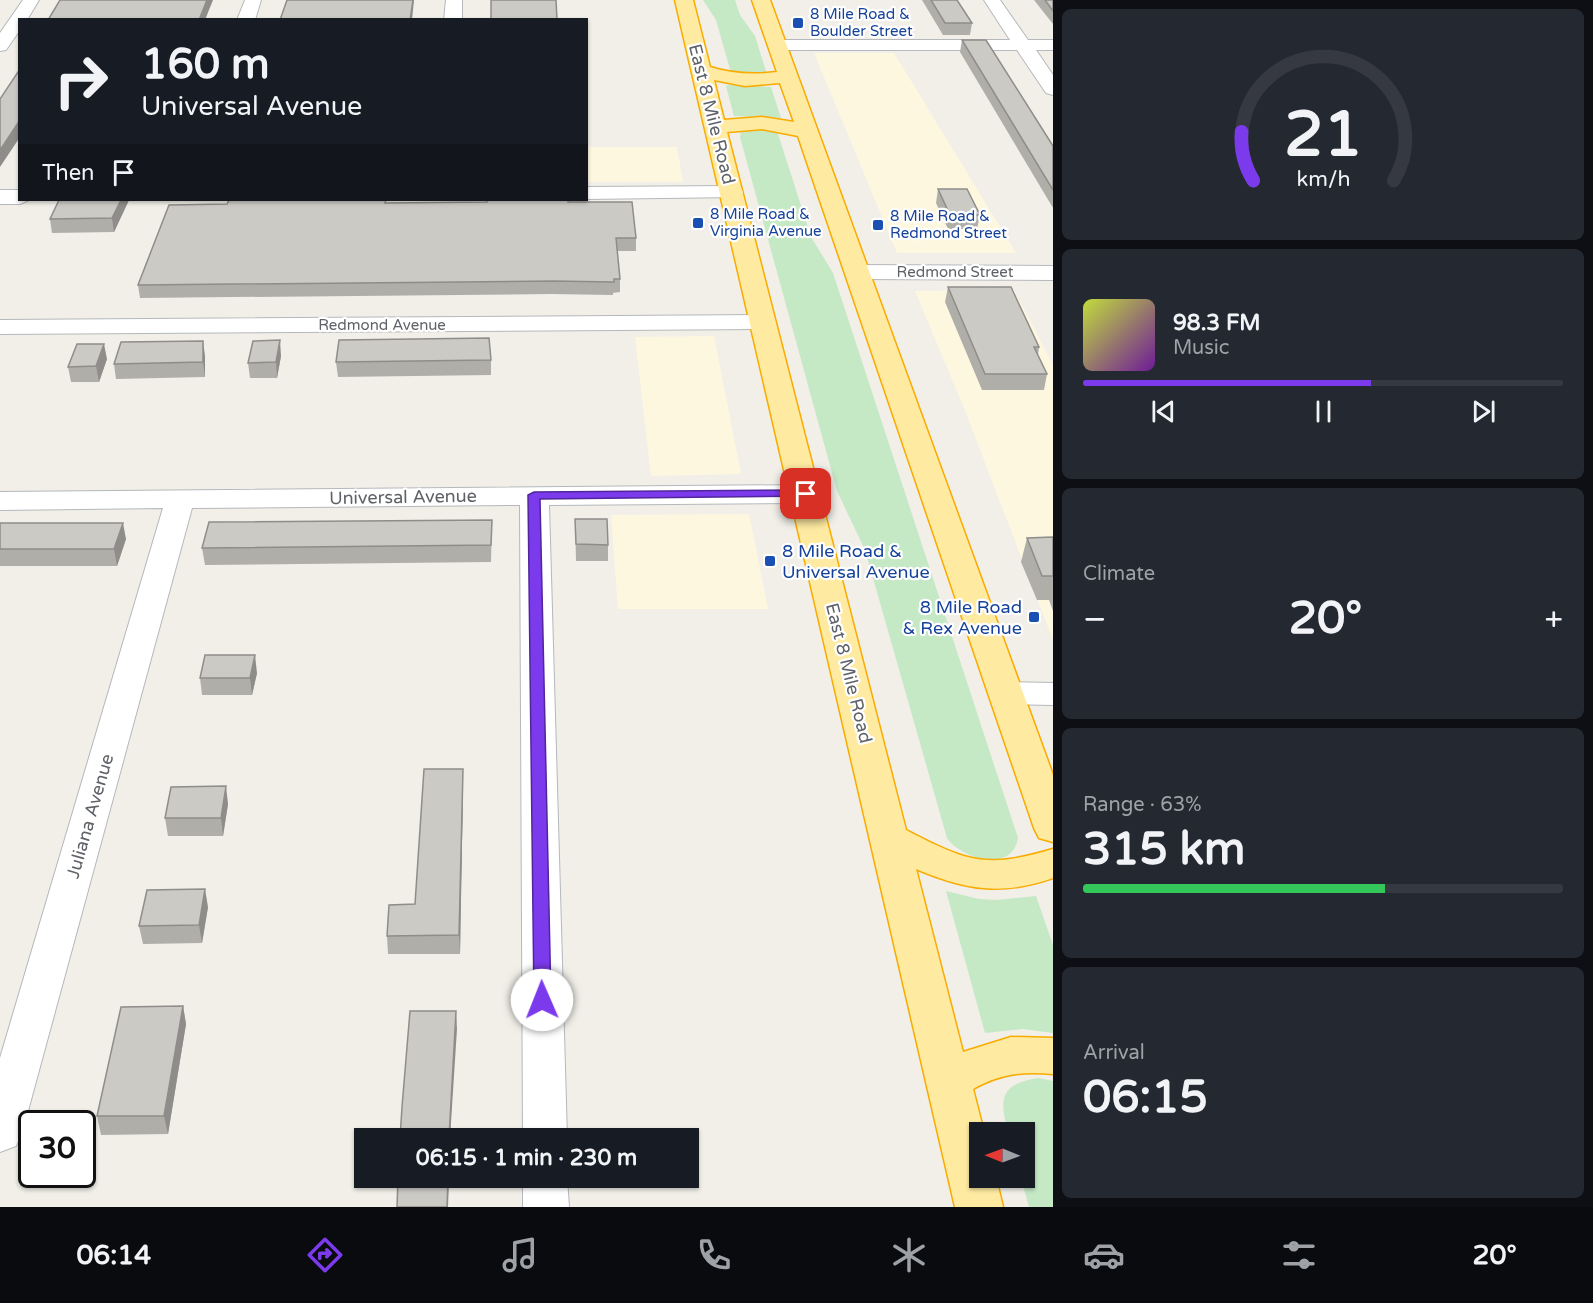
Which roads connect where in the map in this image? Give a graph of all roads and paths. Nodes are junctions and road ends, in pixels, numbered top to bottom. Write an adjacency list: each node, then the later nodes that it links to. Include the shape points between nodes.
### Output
1 (31, 0): 7 (street)
2 (253, 0): 8 (street)
3 (454, 0): 9 (street)
4 (684, 0): 15 (highway, East 8 Mile Road)
5 (761, 0): 11 (highway)
6 (992, 0): 12 (street)
7 (19, 18)
8 (247, 18)
9 (453, 18)
10 (18, 19): 14 (street)
11 (777, 45): 12 (street); 16 (highway)
12 (1023, 45): 13 (street); 17 (street)
13 (1053, 45)
14 (0, 46)
15 (702, 71): 16 (highway, via 746,81); 18 (highway, East 8 Mile Road)
16 (788, 76): 19 (highway)
17 (1053, 89)
18 (716, 128): 19 (highway, via 757,122); 20 (highway, East 8 Mile Road)
19 (808, 132): 24 (highway)
20 (732, 192): 21 (street); 26 (highway, East 8 Mile Road)
21 (588, 193)
22 (0, 197): 23 (street)
23 (18, 197)
24 (857, 272): 25 (street, Redmond Street); 32 (highway)
25 (1053, 273)
26 (763, 322): 27 (street, Redmond Avenue); 28 (highway, East 8 Mile Road)
27 (0, 327)
28 (806, 494): 29 (street, Universal Avenue); 35 (highway, East 8 Mile Road)
29 (534, 495): 30 (street, Universal Avenue); 39 (street)
30 (180, 499): 31 (street, Universal Avenue); 40 (street, Juliana Avenue)
31 (0, 501)
32 (1006, 693): 33 (street); 34 (highway)
33 (1053, 694)
34 (1053, 828)
35 (889, 838): 36 (highway, via 944,867 968,874 1006,877); 38 (highway, East 8 Mile Road)
36 (1053, 863)
37 (1053, 1056): 38 (highway, via 998,1056)
38 (948, 1080): 43 (highway, East 8 Mile Road)
39 (545, 1128)
40 (0, 1133)
41 (545, 1188): 42 (street)
42 (546, 1207)
43 (979, 1207)

